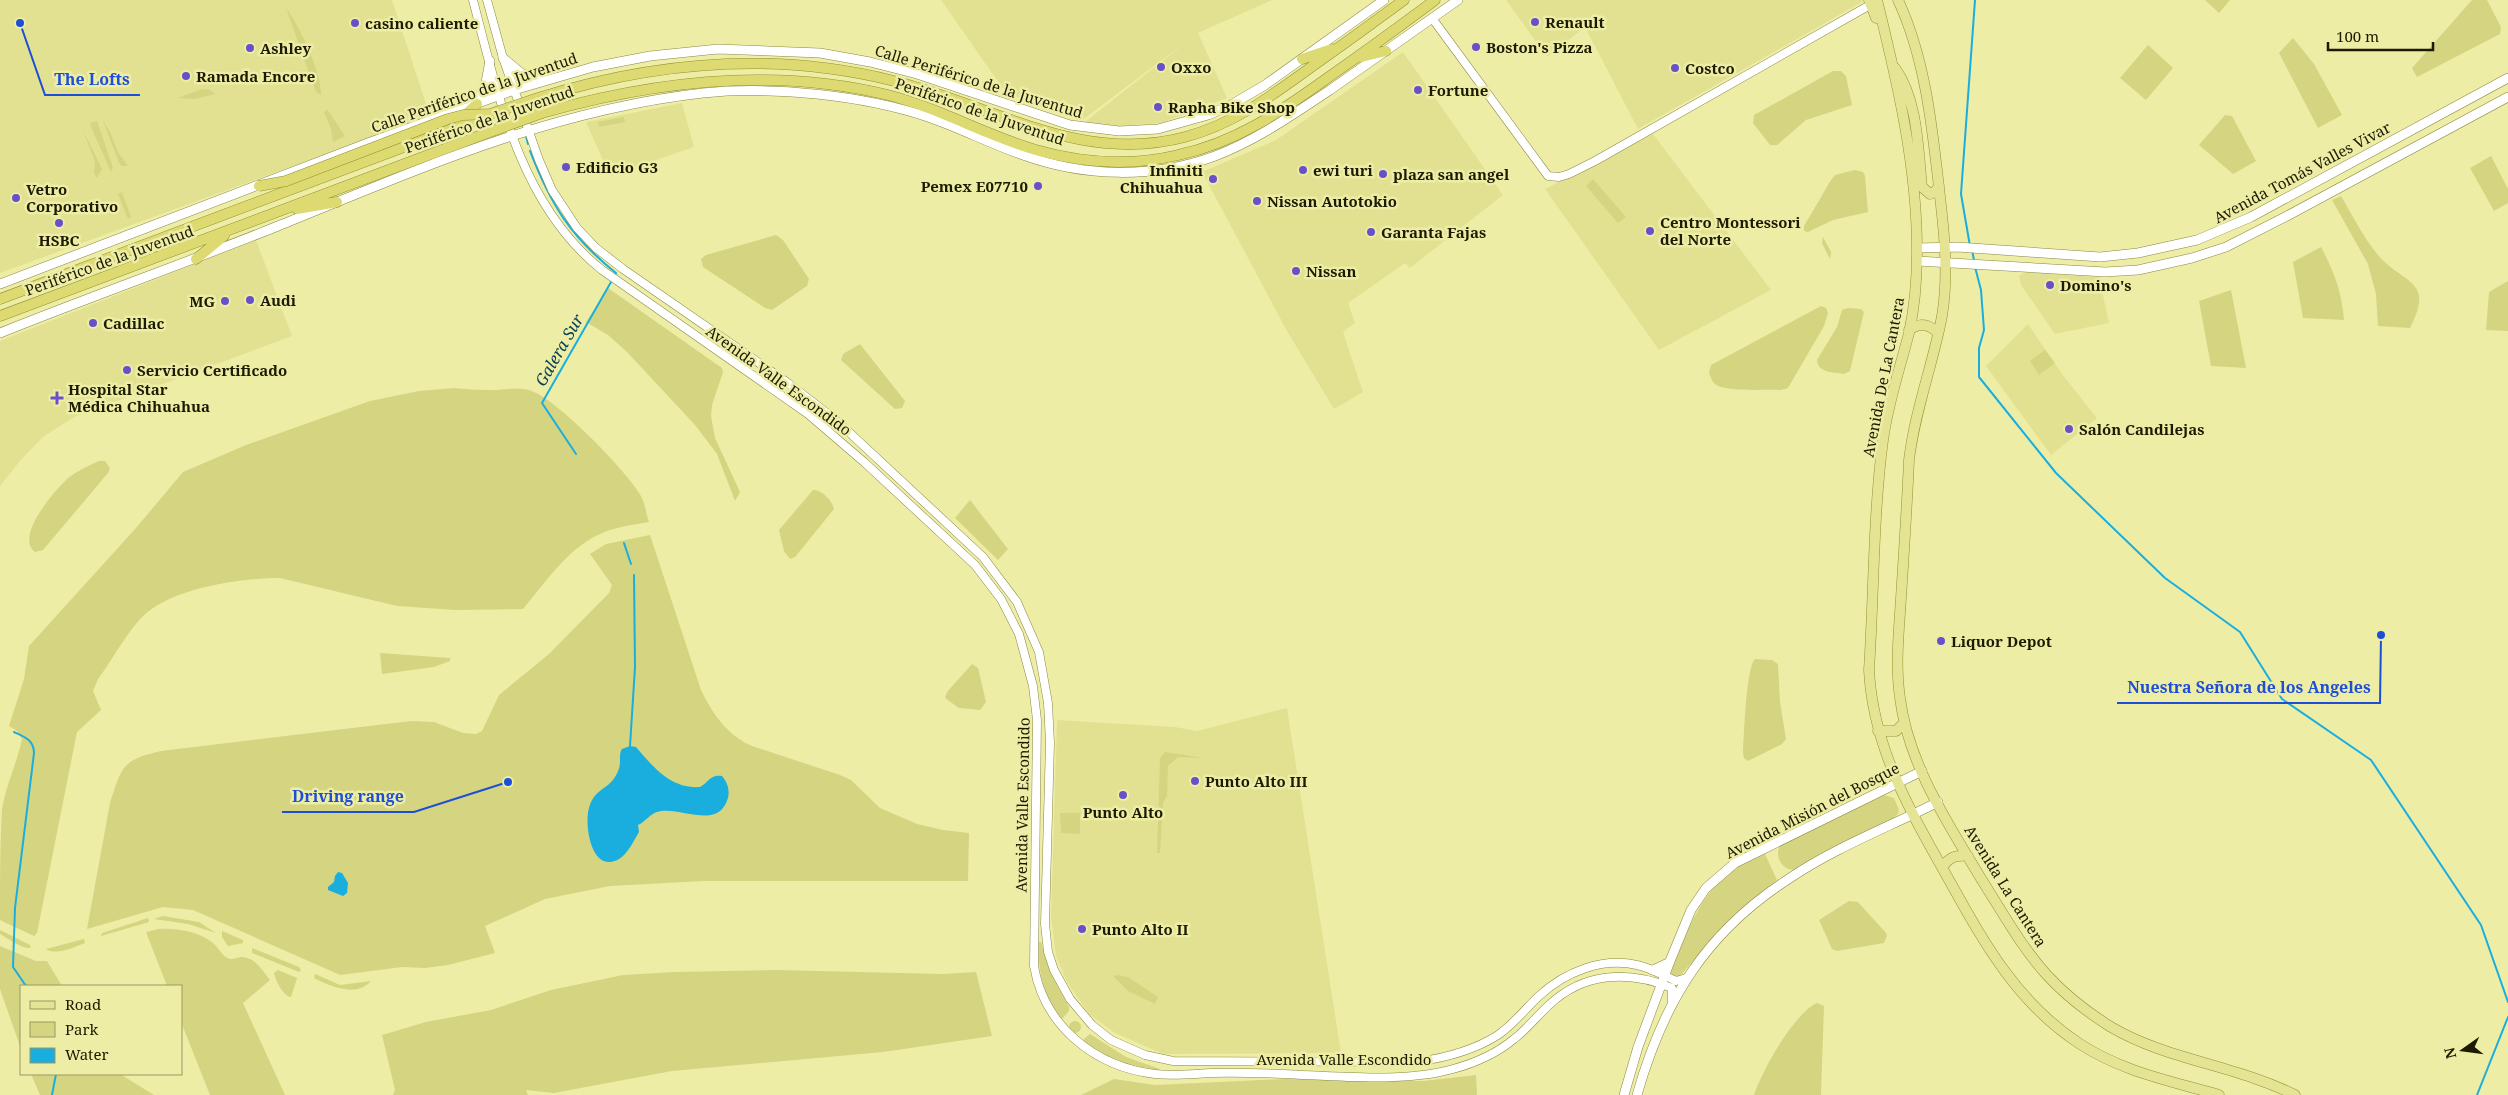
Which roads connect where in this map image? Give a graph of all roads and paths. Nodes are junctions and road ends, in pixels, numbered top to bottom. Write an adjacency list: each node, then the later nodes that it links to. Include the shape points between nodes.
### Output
1 (473, 0): 16 (street, Avenida Valle Escondido)
2 (487, 0): 13 (street, Avenida Valle Escondido)
3 (1384, 0): 14 (main road, Calle Periférico de la Juventud)
4 (1404, 0): 10 (highway, Periférico de la Juventud)
5 (1435, 0): 15 (highway, Periférico de la Juventud)
6 (1458, 0): 9 (main road)
7 (1899, 1): 29 (main road, via 1921,74)
8 (1872, 2): 9 (street, via 1595,161 1559,177 1548,176); 17 (main road, Avenida De La Cantera, via 1883,26)
9 (1432, 18): 12 (main road)
10 (1340, 47): 14 (highway); 18 (highway, Periférico de la Juventud, via 1263,102 1216,127 1165,141 1119,145 1047,133 896,81 838,70)
11 (774, 50): 14 (main road, Calle Periférico de la Juventud, via 820,53 870,62 917,74 1052,120 1091,129 1119,131 1158,129 1208,115 1231,105); 18 (main road); 20 (main road, Calle Periférico de la Juventud, via 682,52 593,67)
12 (1386, 50): 15 (highway); 26 (main road, via 1265,133 1194,163 1139,172 1065,168 1020,154 926,116 844,99 788,92 725,91 664,98 598,110)
13 (503, 58): 20 (main road, via 521,73); 21 (street, Avenida Valle Escondido)
14 (1302, 59)
15 (1355, 59): 31 (highway, Periférico de la Juventud, bridge, via 1274,116 1238,136 1178,156 1138,161 1086,160 1010,140 907,100 867,91 821,84 745,80 700,82 632,91 542,113)
16 (490, 60): 22 (street, Avenida Valle Escondido); 24 (main road)
17 (1892, 63): 29 (main road, via 1903,79 1909,99 1922,187 1930,194); 35 (main road, Avenida De La Cantera, via 1912,180)
18 (773, 64): 25 (highway, Periférico de la Juventud, bridge, via 731,63 664,69 601,80)
19 (2508, 78): 34 (main road, Avenida Tomás Valles Vivar, via 2214,234 2119,256)
20 (547, 80): 21 (main road, Calle Periférico de la Juventud)
21 (514, 90): 22 (main road, Calle Periférico de la Juventud); 26 (street, Avenida Valle Escondido)
22 (501, 96): 24 (main road, Calle Periférico de la Juventud); 27 (street, Avenida Valle Escondido)
23 (2508, 97): 38 (main road, Avenida Tomás Valles Vivar, via 2213,253 2138,270 2086,271)
24 (477, 104): 28 (main road, Calle Periférico de la Juventud); 32 (highway, via 449,124 212,214)
25 (490, 114): 28 (highway, bridge, via 448,119 286,181); 32 (highway, Periférico de la Juventud)
26 (528, 129): 27 (main road); 53 (street, Avenida Valle Escondido, via 552,190 586,239 623,269 788,383 837,421 960,534 1009,589 1032,635 1046,685 1050,742)
27 (513, 134): 30 (main road); 52 (street, Avenida Valle Escondido, via 544,205 562,232 588,259 808,414 962,551 996,590 1022,643 1036,704)
28 (259, 186): 39 (main road, Calle Periférico de la Juventud)
29 (1939, 186): 34 (main road)
30 (337, 202): 31 (highway); 36 (main road)
31 (271, 214): 33 (highway, Periférico de la Juventud)
32 (196, 225): 40 (highway, Periférico de la Juventud)
33 (232, 230): 36 (highway); 41 (highway, Periférico de la Juventud)
34 (1944, 247): 35 (main road, Avenida Tomás Valles Vivar); 38 (main road)
35 (1917, 248): 37 (main road, Avenida De La Cantera)
36 (196, 259): 43 (main road)
37 (1917, 261): 38 (main road, Avenida Tomás Valles Vivar); 42 (main road, Avenida De La Cantera)
38 (1945, 261): 44 (main road, via 1944,301)
39 (0, 284)
40 (0, 299)
41 (0, 316)
42 (1909, 330): 44 (main road, via 1921,324 1928,325); 46 (main road, Avenida De La Cantera, via 1888,414 1881,460 1870,670)
43 (0, 333)
44 (1938, 334): 45 (main road, via 1909,460 1898,657)
45 (1904, 723): 46 (main road, via 1896,730); 47 (main road)
46 (1878, 731): 48 (main road, Avenida De La Cantera)
47 (1922, 771): 48 (main road, Avenida Misión del Bosque); 49 (main road)
48 (1896, 782): 50 (main road, Avenida De La Cantera); 55 (main road, Avenida Misión del Bosque, via 1768,845 1721,873 1691,910)
49 (1938, 802): 50 (main road); 51 (main road, Avenida La Cantera)
50 (1912, 815): 54 (main road); 57 (main road, via 1831,854 1760,898 1724,931)
51 (1968, 856): 54 (main road, via 1955,856); 65 (main road, Avenida La Cantera, via 2035,961 2063,991 2095,1017 2156,1048 2252,1076)
52 (1036, 864): 53 (street); 58 (street, Avenida Valle Escondido, via 1034,966 1045,1002 1062,1027 1086,1049 1123,1066 1153,1074 1382,1076 1437,1073 1498,1051 1563,993 1580,983 1604,977)
53 (1046, 865): 56 (street, Avenida Valle Escondido, via 1046,938 1060,984 1092,1025 1111,1040 1166,1060 1391,1063 1443,1058 1472,1049 1497,1035 1545,991 1569,974 1612,964 1637,965)
54 (1942, 868): 64 (main road, via 2000,968 2036,1008 2068,1035 2124,1067)
55 (1670, 962): 56 (main road); 59 (main road, Avenida Misión del Bosque)
56 (1653, 970): 59 (street, Avenida Valle Escondido)
57 (1686, 978): 59 (street, Avenida Valle Escondido); 61 (main road)
58 (1644, 979): 59 (street, Avenida Valle Escondido); 60 (street, via 1653,987)
59 (1663, 980): 60 (main road, Avenida Misión del Bosque); 61 (street, via 1672,988)
60 (1657, 997): 62 (main road, Avenida Misión del Bosque, via 1631,1066)
61 (1672, 1001): 63 (main road, via 1650,1053)
62 (1624, 1095)
63 (1638, 1095)
64 (2218, 1095)
65 (2295, 1095)

